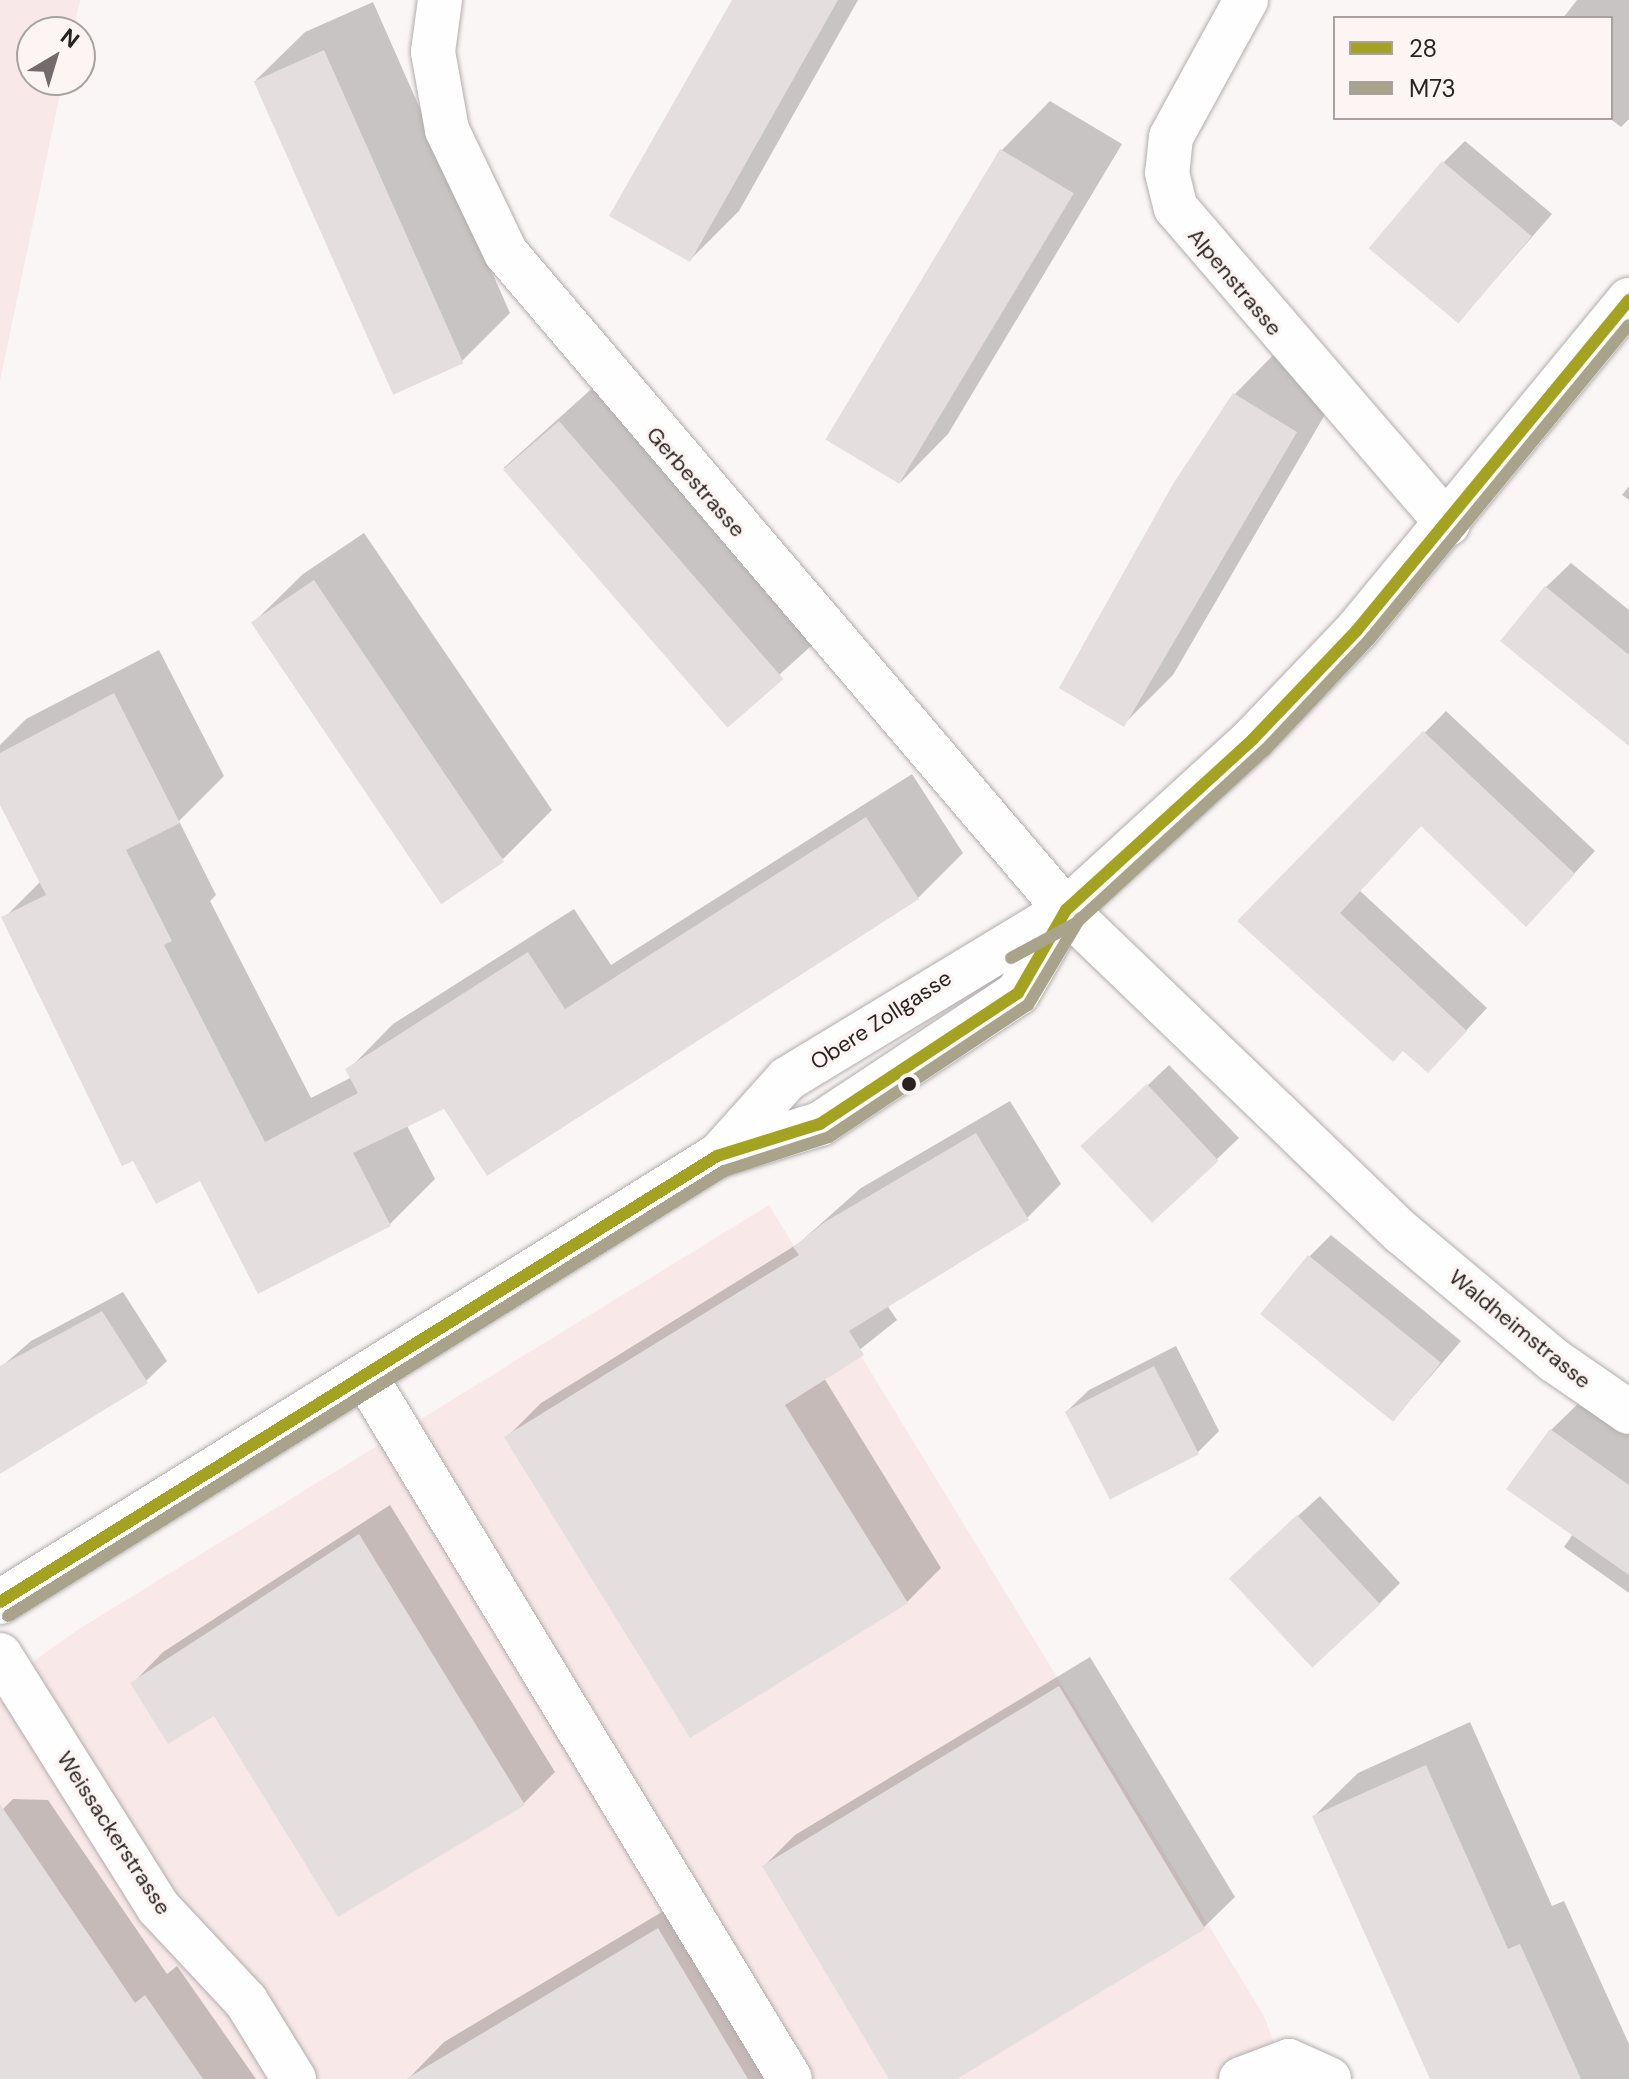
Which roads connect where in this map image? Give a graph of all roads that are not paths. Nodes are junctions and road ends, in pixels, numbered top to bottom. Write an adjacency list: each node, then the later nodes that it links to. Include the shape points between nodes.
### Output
1 (440, 0): 5 (street, Gerbestrasse, via 433,52 447,130 506,253)
2 (1246, 0): 4 (street, Alpenstrasse, via 1171,137 1167,173 1176,208)
3 (1629, 300): 4 (street)
4 (1448, 524): 5 (street, via 1253,739)
5 (1066, 910): 6 (street, via 1018,993 820,1124 717,1156); 7 (street, Waldheimstrasse, via 1401,1232 1555,1361)
6 (365, 1376): 8 (street); 11 (street)
7 (1629, 1412)
8 (0, 1602)
9 (0, 1655): 10 (street, Weissackerstrasse, via 158,1907 246,2001)
10 (294, 2079)
11 (790, 2079)
12 (1241, 2079): 13 (street, via 1289,2061)
13 (1329, 2079)

